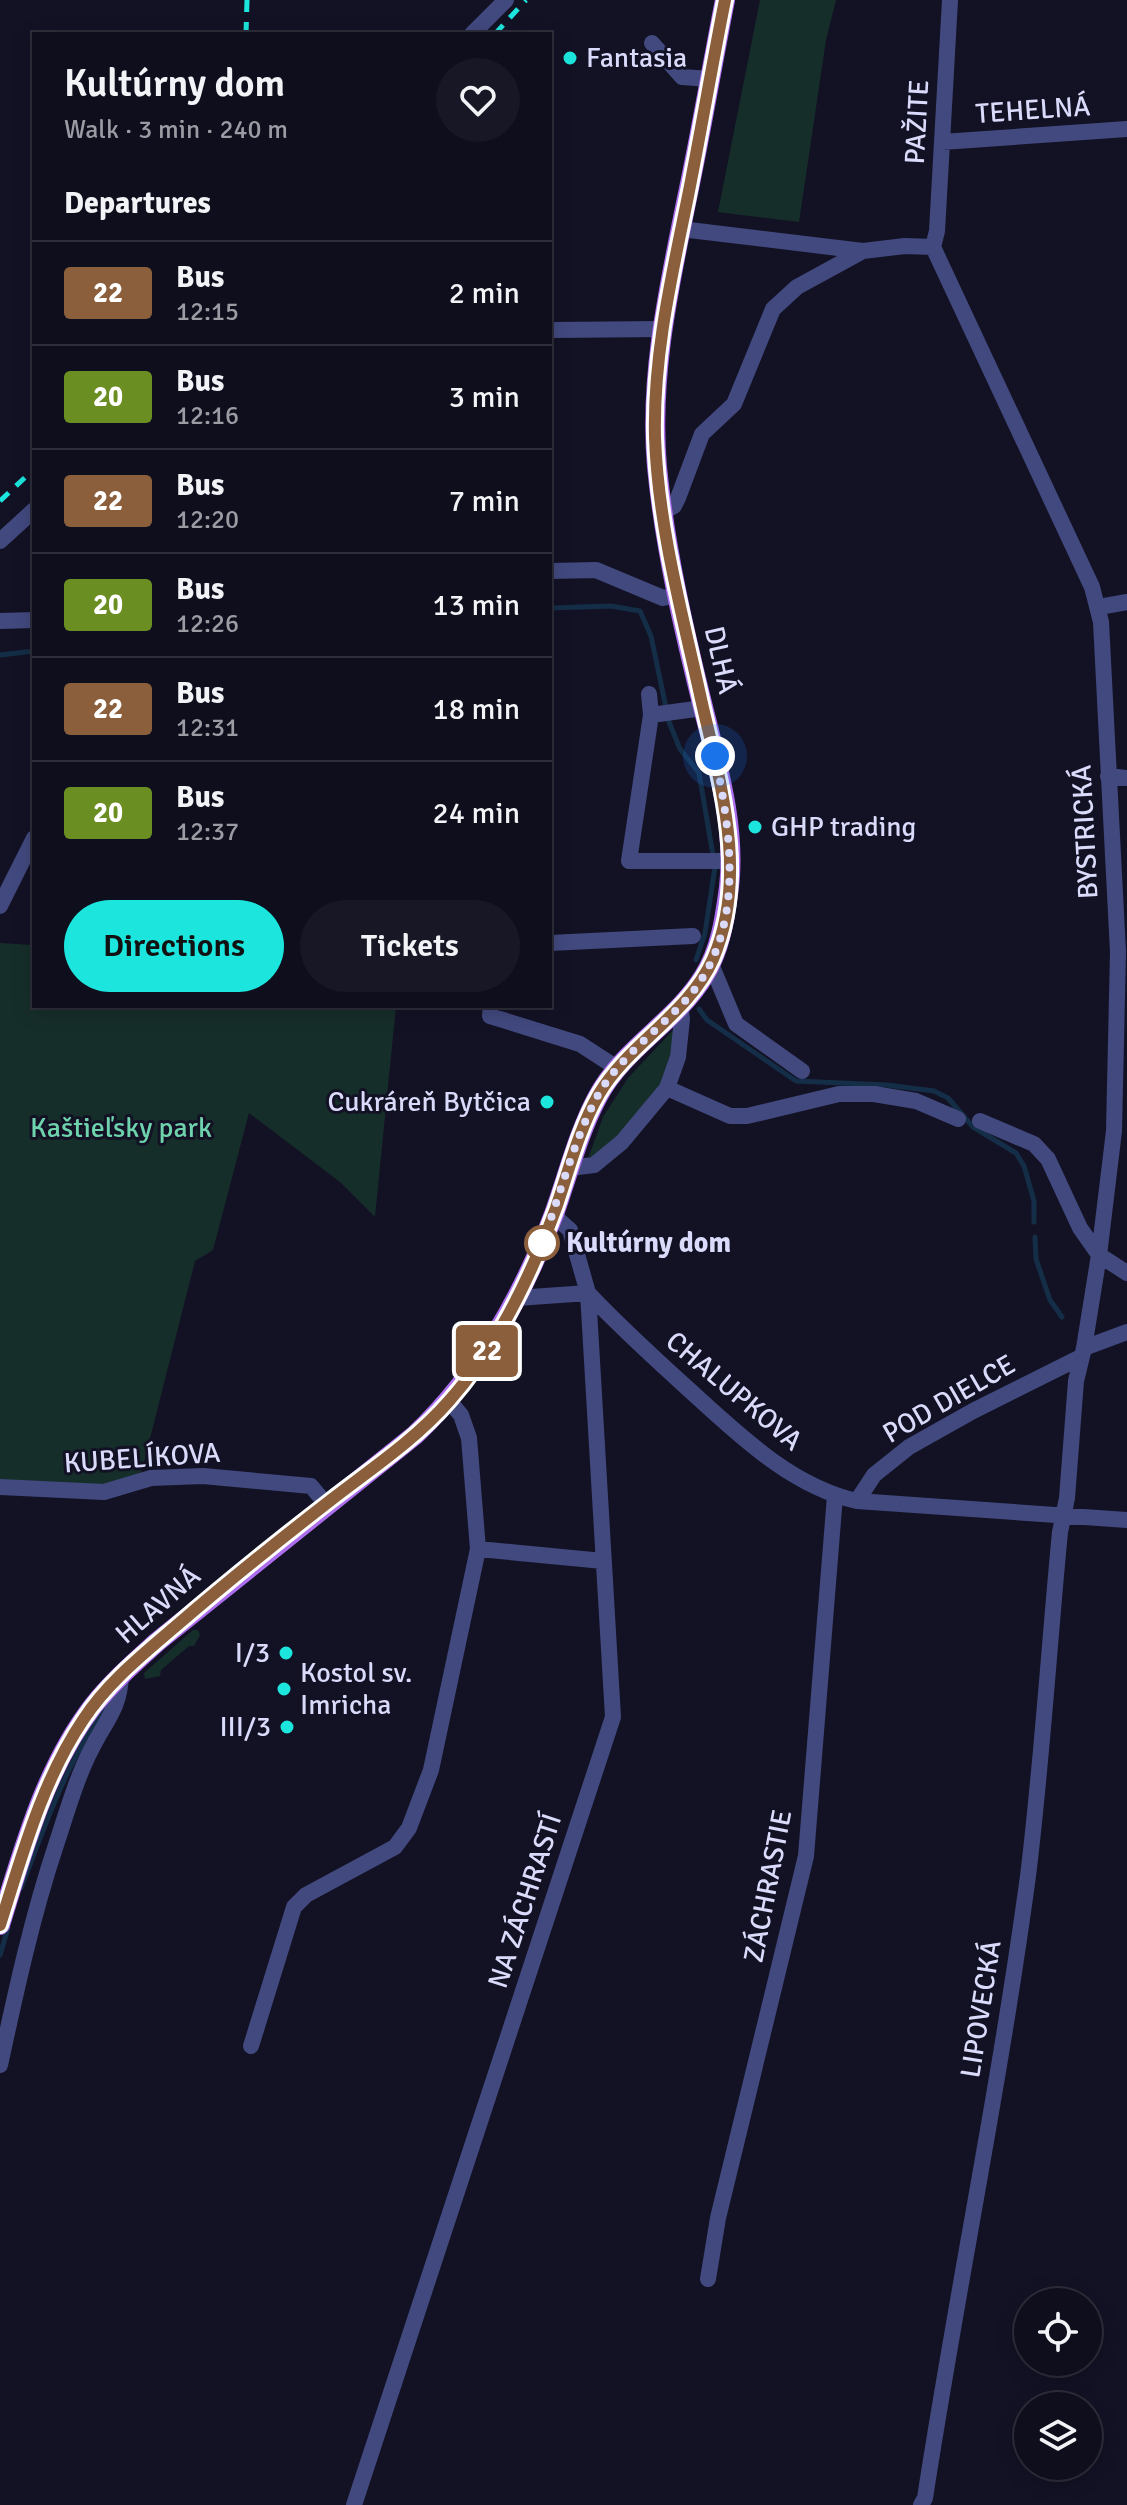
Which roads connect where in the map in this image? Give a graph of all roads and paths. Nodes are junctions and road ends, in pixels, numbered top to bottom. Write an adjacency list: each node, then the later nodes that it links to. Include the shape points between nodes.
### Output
1 (506, 0): 4 (street)
2 (725, 0): 6 (main road, DLHÁ)
3 (950, 0): 8 (street, PAŽITE)
4 (474, 32)
5 (652, 43): 6 (street, via 682,77)
6 (710, 79): 9 (main road, DLHÁ)
7 (1127, 129): 8 (street, TEHELNÁ)
8 (942, 142): 10 (street, PAŽITE)
9 (681, 229): 11 (street); 12 (main road, DLHÁ)
10 (933, 247): 11 (street); 20 (street, BYSTRICKÁ)
11 (863, 251): 15 (street, via 797,287 773,309 734,404 702,434 674,506)
12 (662, 329): 13 (street); 15 (main road, DLHÁ, via 655,436)
13 (552, 330)
14 (32, 512): 16 (street)
15 (663, 512): 18 (main road, DLHÁ)
16 (0, 541)
17 (552, 571): 18 (street, via 596,570 663,598)
18 (678, 595): 24 (main road, DLHÁ)
19 (1127, 602): 20 (street)
20 (1099, 607): 26 (street, BYSTRICKÁ)
21 (32, 620): 22 (street)
22 (0, 621)
23 (649, 694): 25 (street)
24 (703, 708): 25 (street); 29 (main road, DLHÁ, via 728,829)
25 (662, 714): 29 (street, via 629,861)
26 (1108, 776): 27 (street); 43 (street, BYSTRICKÁ, via 1118,952 1117,1058)
27 (1127, 778)
28 (32, 842): 30 (street)
29 (719, 862): 33 (main road, DLHÁ, via 724,923)
30 (0, 906)
31 (693, 936): 32 (street)
32 (552, 943)
33 (711, 964): 34 (main road, DLHÁ); 37 (street, via 736,1024)
34 (680, 1006): 36 (main road, DLHÁ); 38 (street, via 678,1057)
35 (491, 1008): 36 (street, via 490,1016 580,1044)
36 (617, 1068): 41 (main road, DLHÁ, via 599,1094)
37 (802, 1071)
38 (667, 1088): 39 (street, via 730,1116 839,1094 874,1094 916,1101); 41 (street, via 622,1142 594,1165)
39 (958, 1119)
40 (980, 1121): 43 (street, via 1034,1144 1048,1159 1080,1228)
41 (569, 1168): 42 (main road, DLHÁ)
42 (553, 1215): 45 (street, via 570,1230); 46 (main road, DLHÁ)
43 (1099, 1255): 44 (street); 48 (street, BYSTRICKÁ)
44 (1127, 1273)
45 (588, 1293): 46 (street); 51 (street, CHALUPKOVA, via 758,1449); 57 (street, NA ZÁCHRASTÍ)
46 (517, 1298): 49 (main road, DLHÁ)
47 (1127, 1332): 48 (street, POD DIELCE)
48 (1082, 1353): 52 (street, POD DIELCE, via 909,1447 874,1475); 54 (street, BYSTRICKÁ)
49 (449, 1401): 53 (main road, HLAVNÁ, via 415,1435); 56 (street, via 469,1438)
50 (0, 1487): 53 (street, KUBELÍKOVA, via 104,1492 151,1478 203,1476 311,1486)
51 (835, 1496): 52 (street, CHALUPKOVA); 62 (street, ZÁCHRASTIE, via 806,1856 718,2218)
52 (857, 1501): 54 (street, CHALUPKOVA)
53 (326, 1504): 58 (main road, HLAVNÁ)
54 (1063, 1517): 55 (street, CHALUPKOVA); 64 (street, LIPOVECKÁ, via 1028,1873)
55 (1127, 1520)
56 (478, 1549): 57 (street); 60 (street, via 431,1770 409,1828 395,1847 306,1895 294,1907)
57 (603, 1561): 63 (street, NA ZÁCHRASTÍ, via 613,1717)
58 (121, 1675): 59 (main road, HLAVNÁ, via 81,1723 59,1764); 61 (street, via 120,1697 91,1749 56,1847)
59 (0, 1925)
60 (251, 2046)
61 (0, 2065)
62 (708, 2279)
63 (354, 2505)
64 (921, 2505)

